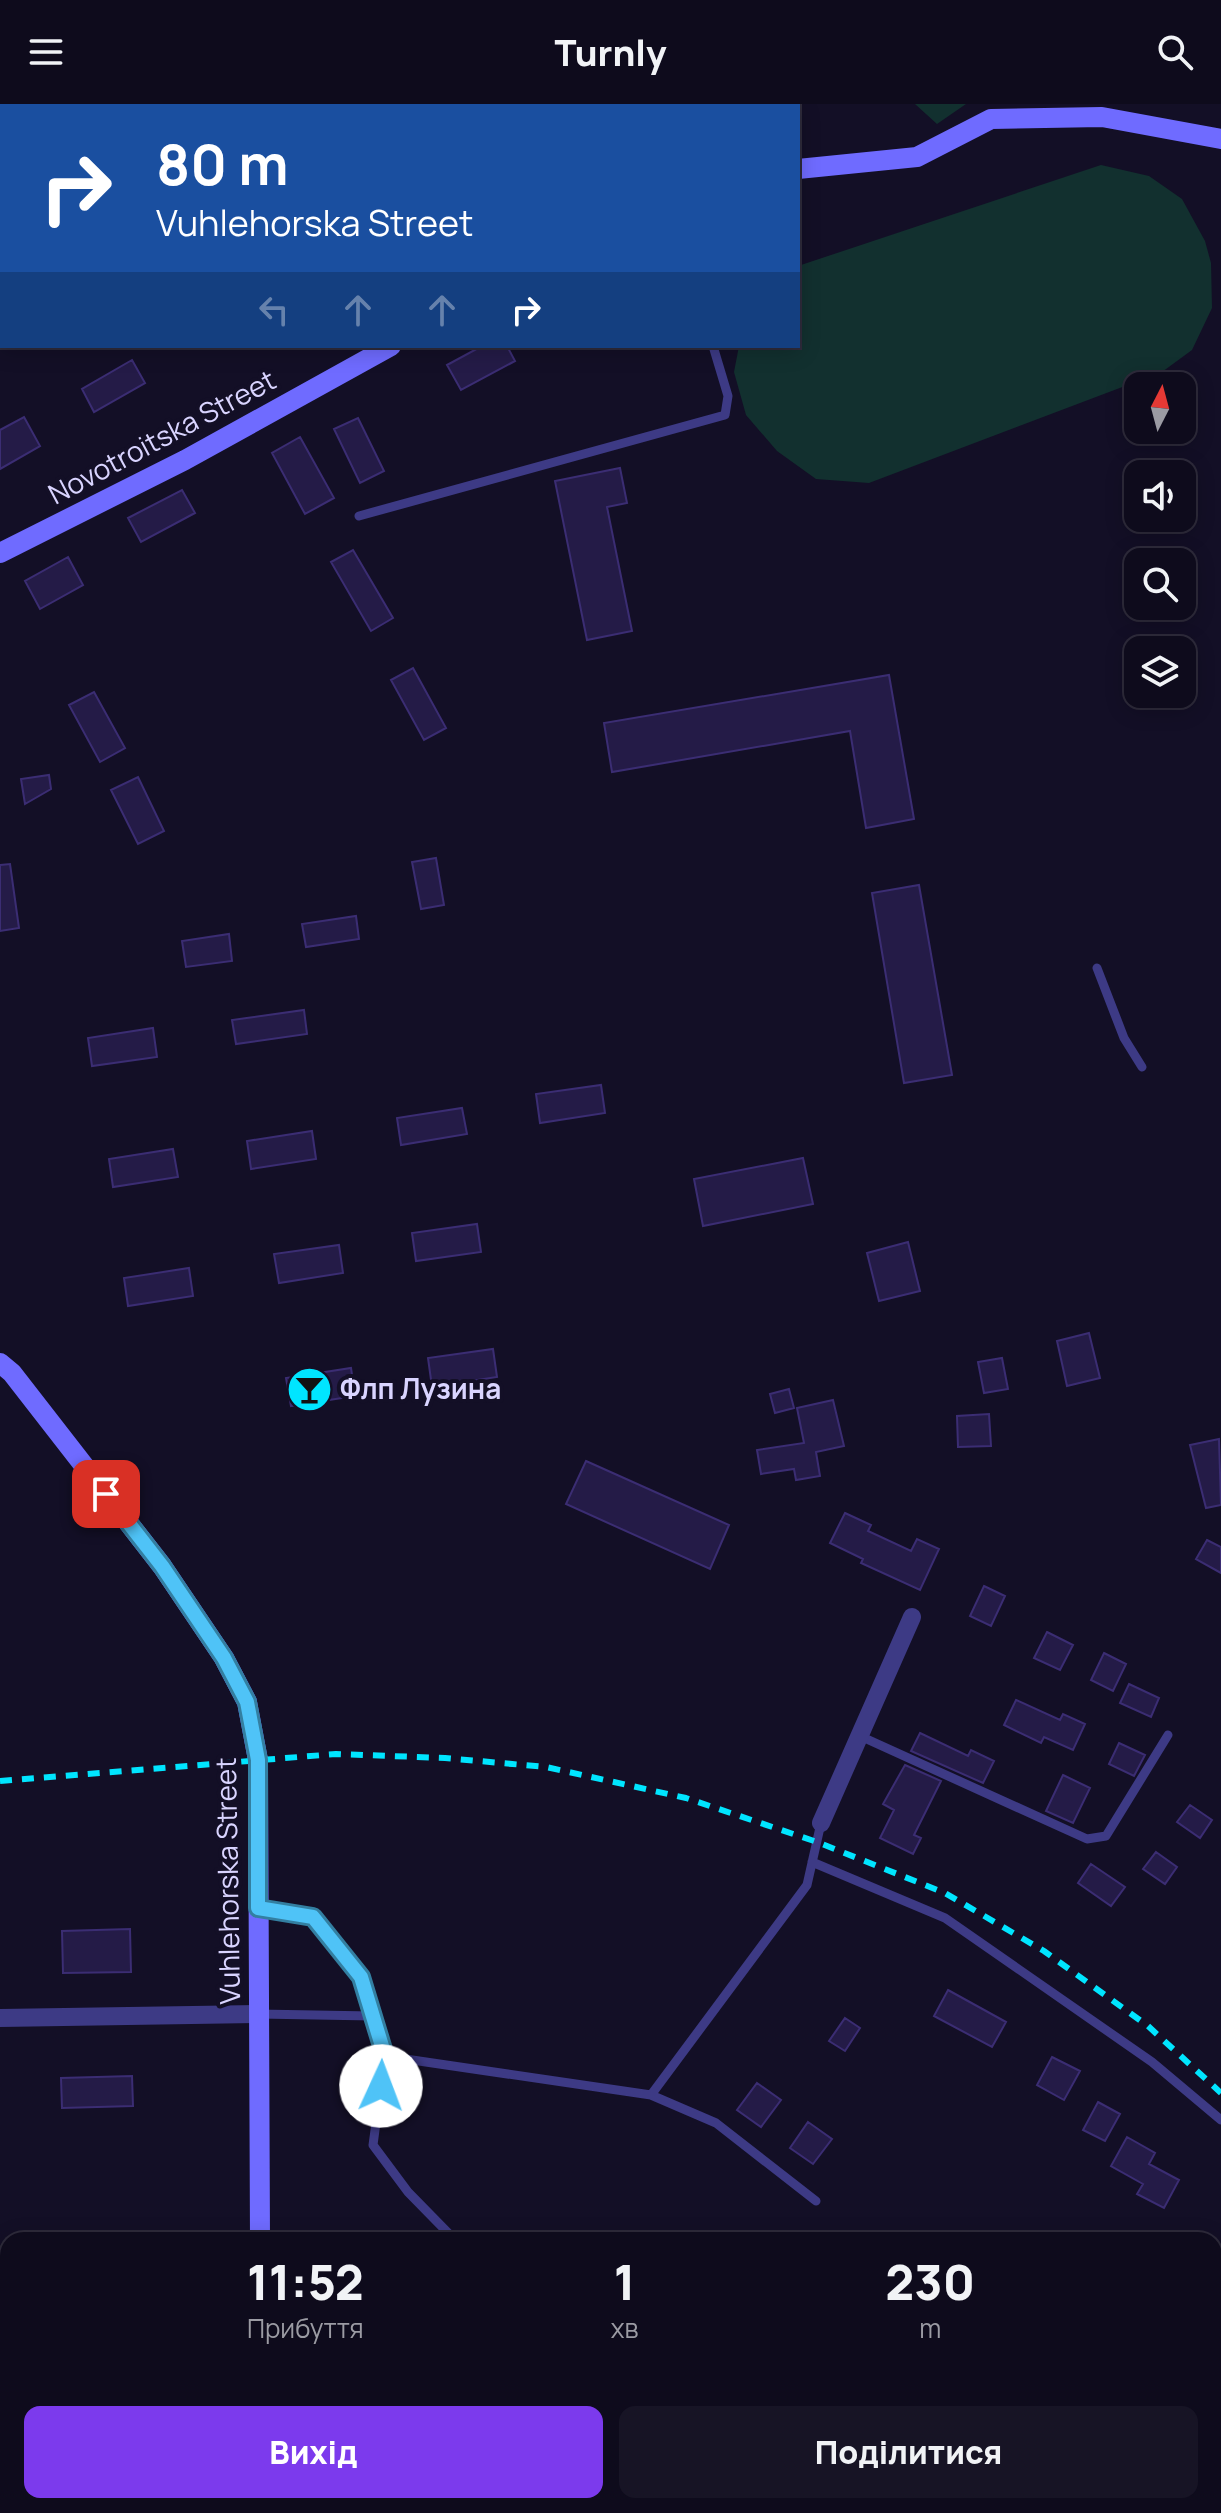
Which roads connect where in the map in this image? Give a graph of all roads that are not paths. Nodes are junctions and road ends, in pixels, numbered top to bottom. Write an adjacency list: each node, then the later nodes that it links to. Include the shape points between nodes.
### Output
1 (1221, 139): 2 (main road, via 1102,117 991,119 917,157)
2 (800, 169)
3 (387, 348): 6 (main road, Novotroitska Street, via 185,460)
4 (714, 348): 5 (lane, via 728,396 725,415)
5 (359, 516)
6 (0, 553)
7 (1097, 968): 8 (lane, via 1124,1038)
8 (1142, 1067)
9 (0, 1363): 15 (main road, Vuhlehorska Street, via 162,1566 247,1702 258,1760)
10 (912, 1617): 12 (street)
11 (1168, 1735): 12 (lane, via 1106,1836 1087,1839)
12 (860, 1736): 13 (street)
13 (821, 1823): 14 (lane)
14 (812, 1862): 20 (lane, via 807,1885); 21 (lane, via 945,1918 1152,2062)
15 (258, 1908): 16 (main road, Vuhlehorska Street); 17 (lane, via 313,1917 361,1977)
16 (258, 2014): 17 (lane); 18 (street); 23 (main road, Vuhlehorska Street)
17 (373, 2016): 19 (lane)
18 (0, 2018)
19 (385, 2056): 20 (lane); 24 (lane, via 373,2145)
20 (651, 2095): 22 (lane, via 716,2123)
21 (1221, 2120)
22 (816, 2201)
23 (260, 2232)
24 (447, 2232)

